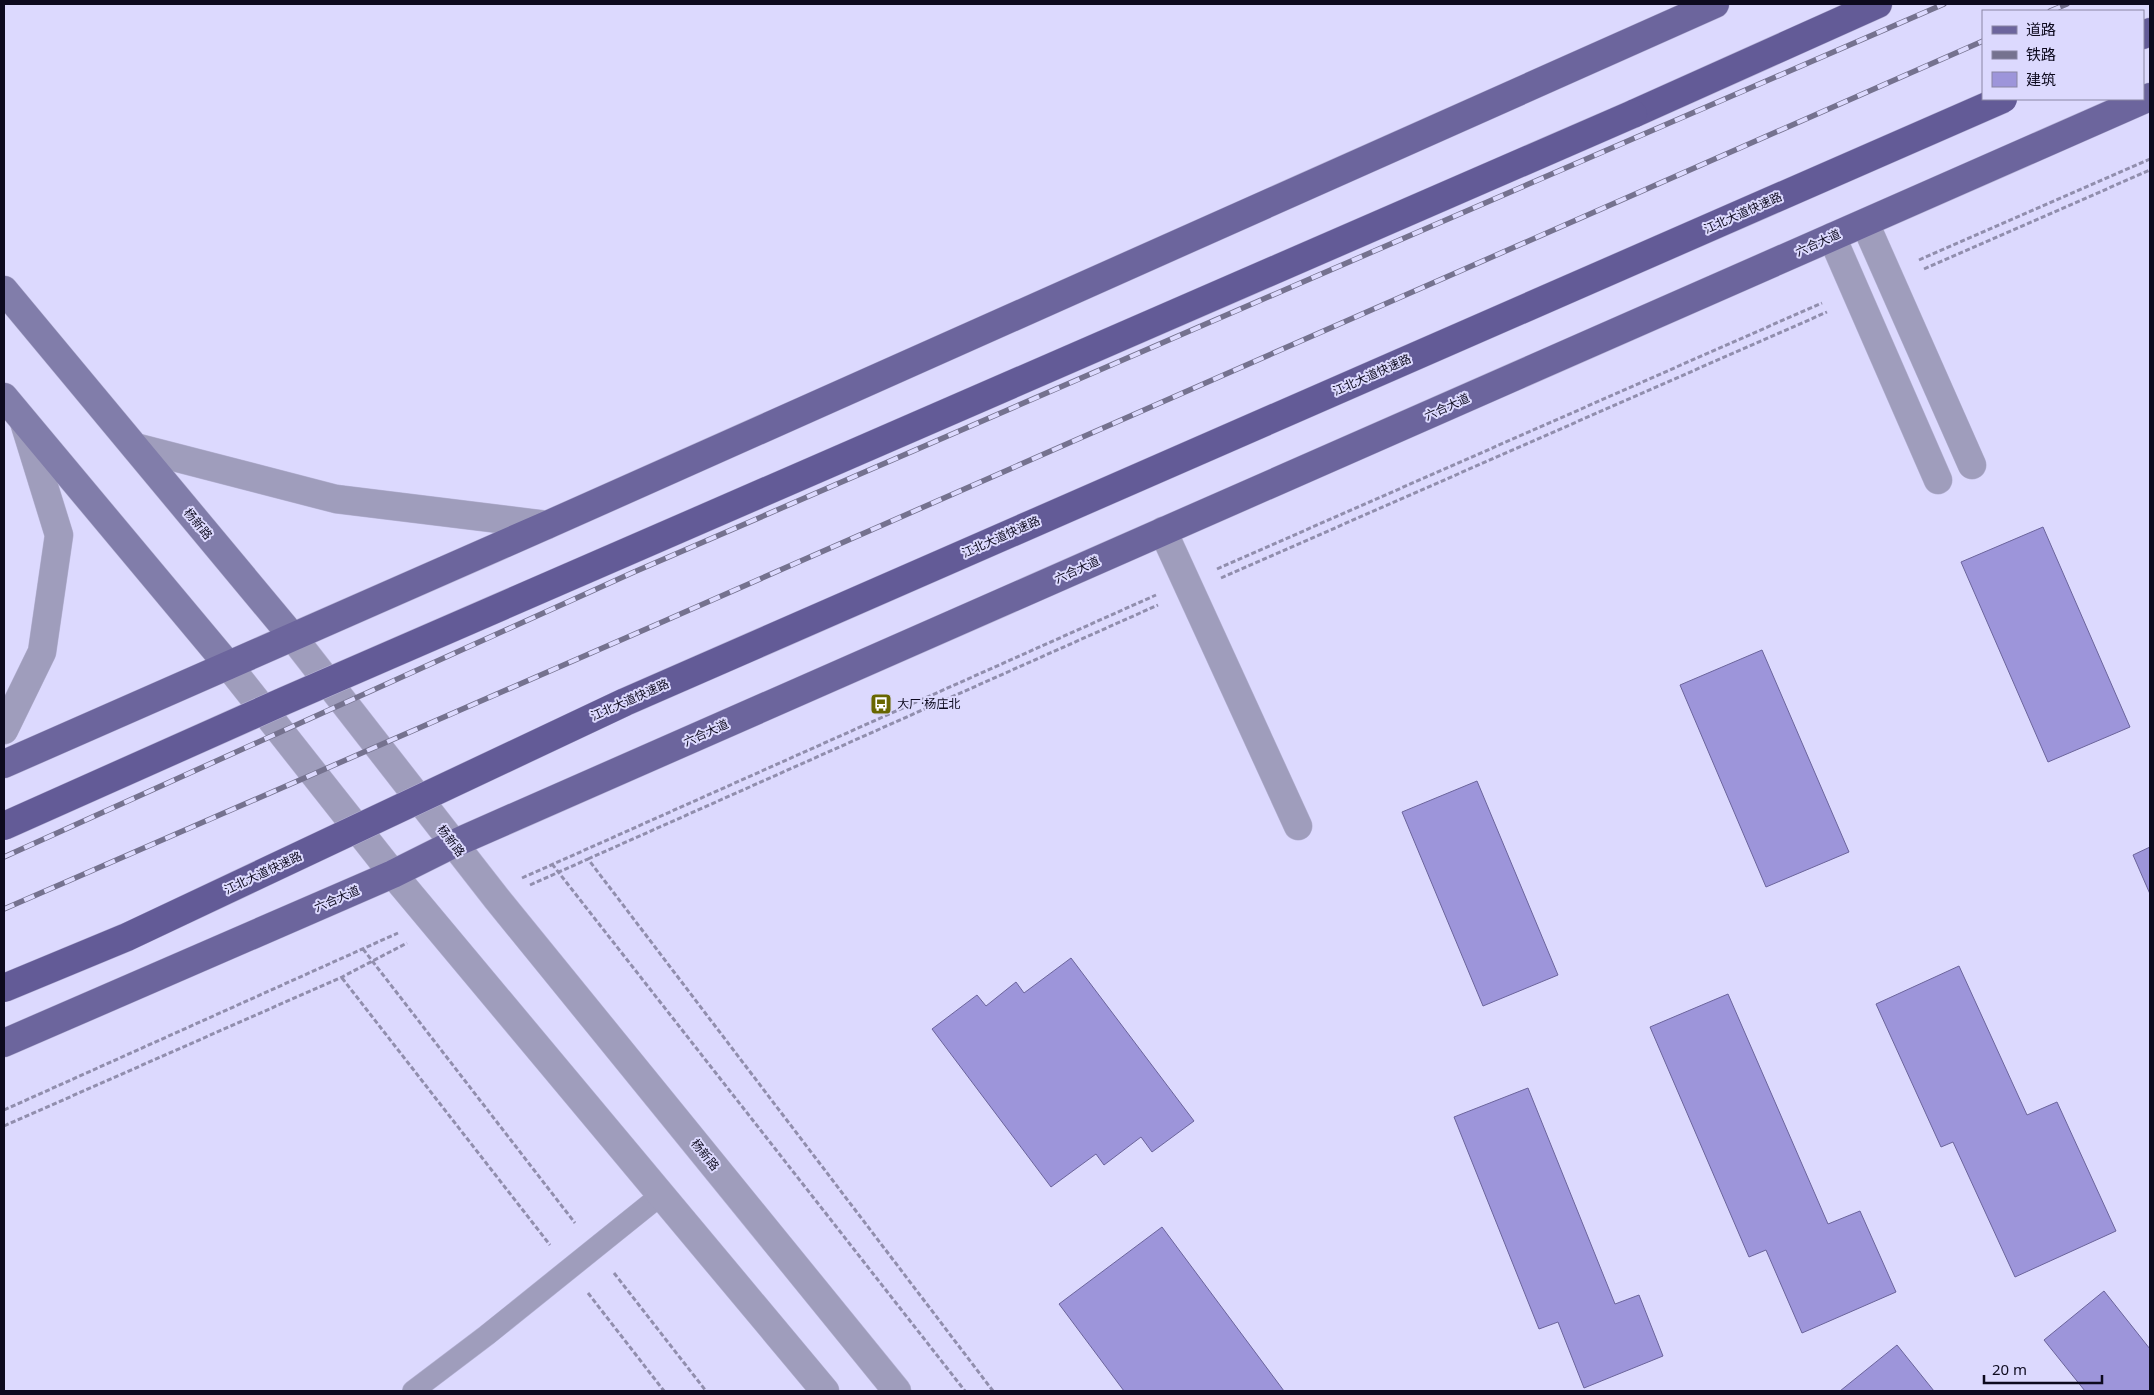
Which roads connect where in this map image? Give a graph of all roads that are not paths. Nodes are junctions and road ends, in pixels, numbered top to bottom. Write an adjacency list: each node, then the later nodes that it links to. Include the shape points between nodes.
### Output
1 (1715, 4): 13 (main road)
2 (1878, 4): 19 (highway, bridge, via 1633,114 284,700)
3 (2001, 100): 23 (highway, 江北大道快速路, bridge, via 625,702 128,937)
4 (2143, 100): 5 (main road, 六合大道)
5 (1866, 222): 6 (main road, 六合大道); 11 (street)
6 (1832, 237): 12 (street); 14 (main road, 六合大道)
7 (4, 290): 10 (main road, 杨新路)
8 (4, 398): 9 (main road)
9 (24, 422): 16 (main road); 17 (street, via 59,535 42,652)
10 (135, 447): 13 (street, via 336,499); 15 (main road, 杨新路)
11 (1972, 466)
12 (1938, 480)
13 (548, 526): 15 (main road)
14 (1163, 532): 20 (street); 21 (main road, 六合大道)
15 (292, 636): 16 (main road); 21 (street, 杨新路)
16 (228, 665): 18 (main road); 22 (street)
17 (4, 730)
18 (4, 764)
19 (4, 826)
20 (1298, 826)
21 (453, 844): 22 (main road, 六合大道); 28 (street, 杨新路)
22 (393, 874): 24 (main road, 六合大道); 25 (street)
23 (4, 988)
24 (4, 1043)
25 (661, 1195): 26 (lane); 27 (street)
26 (413, 1391)
27 (825, 1391)
28 (897, 1391)

